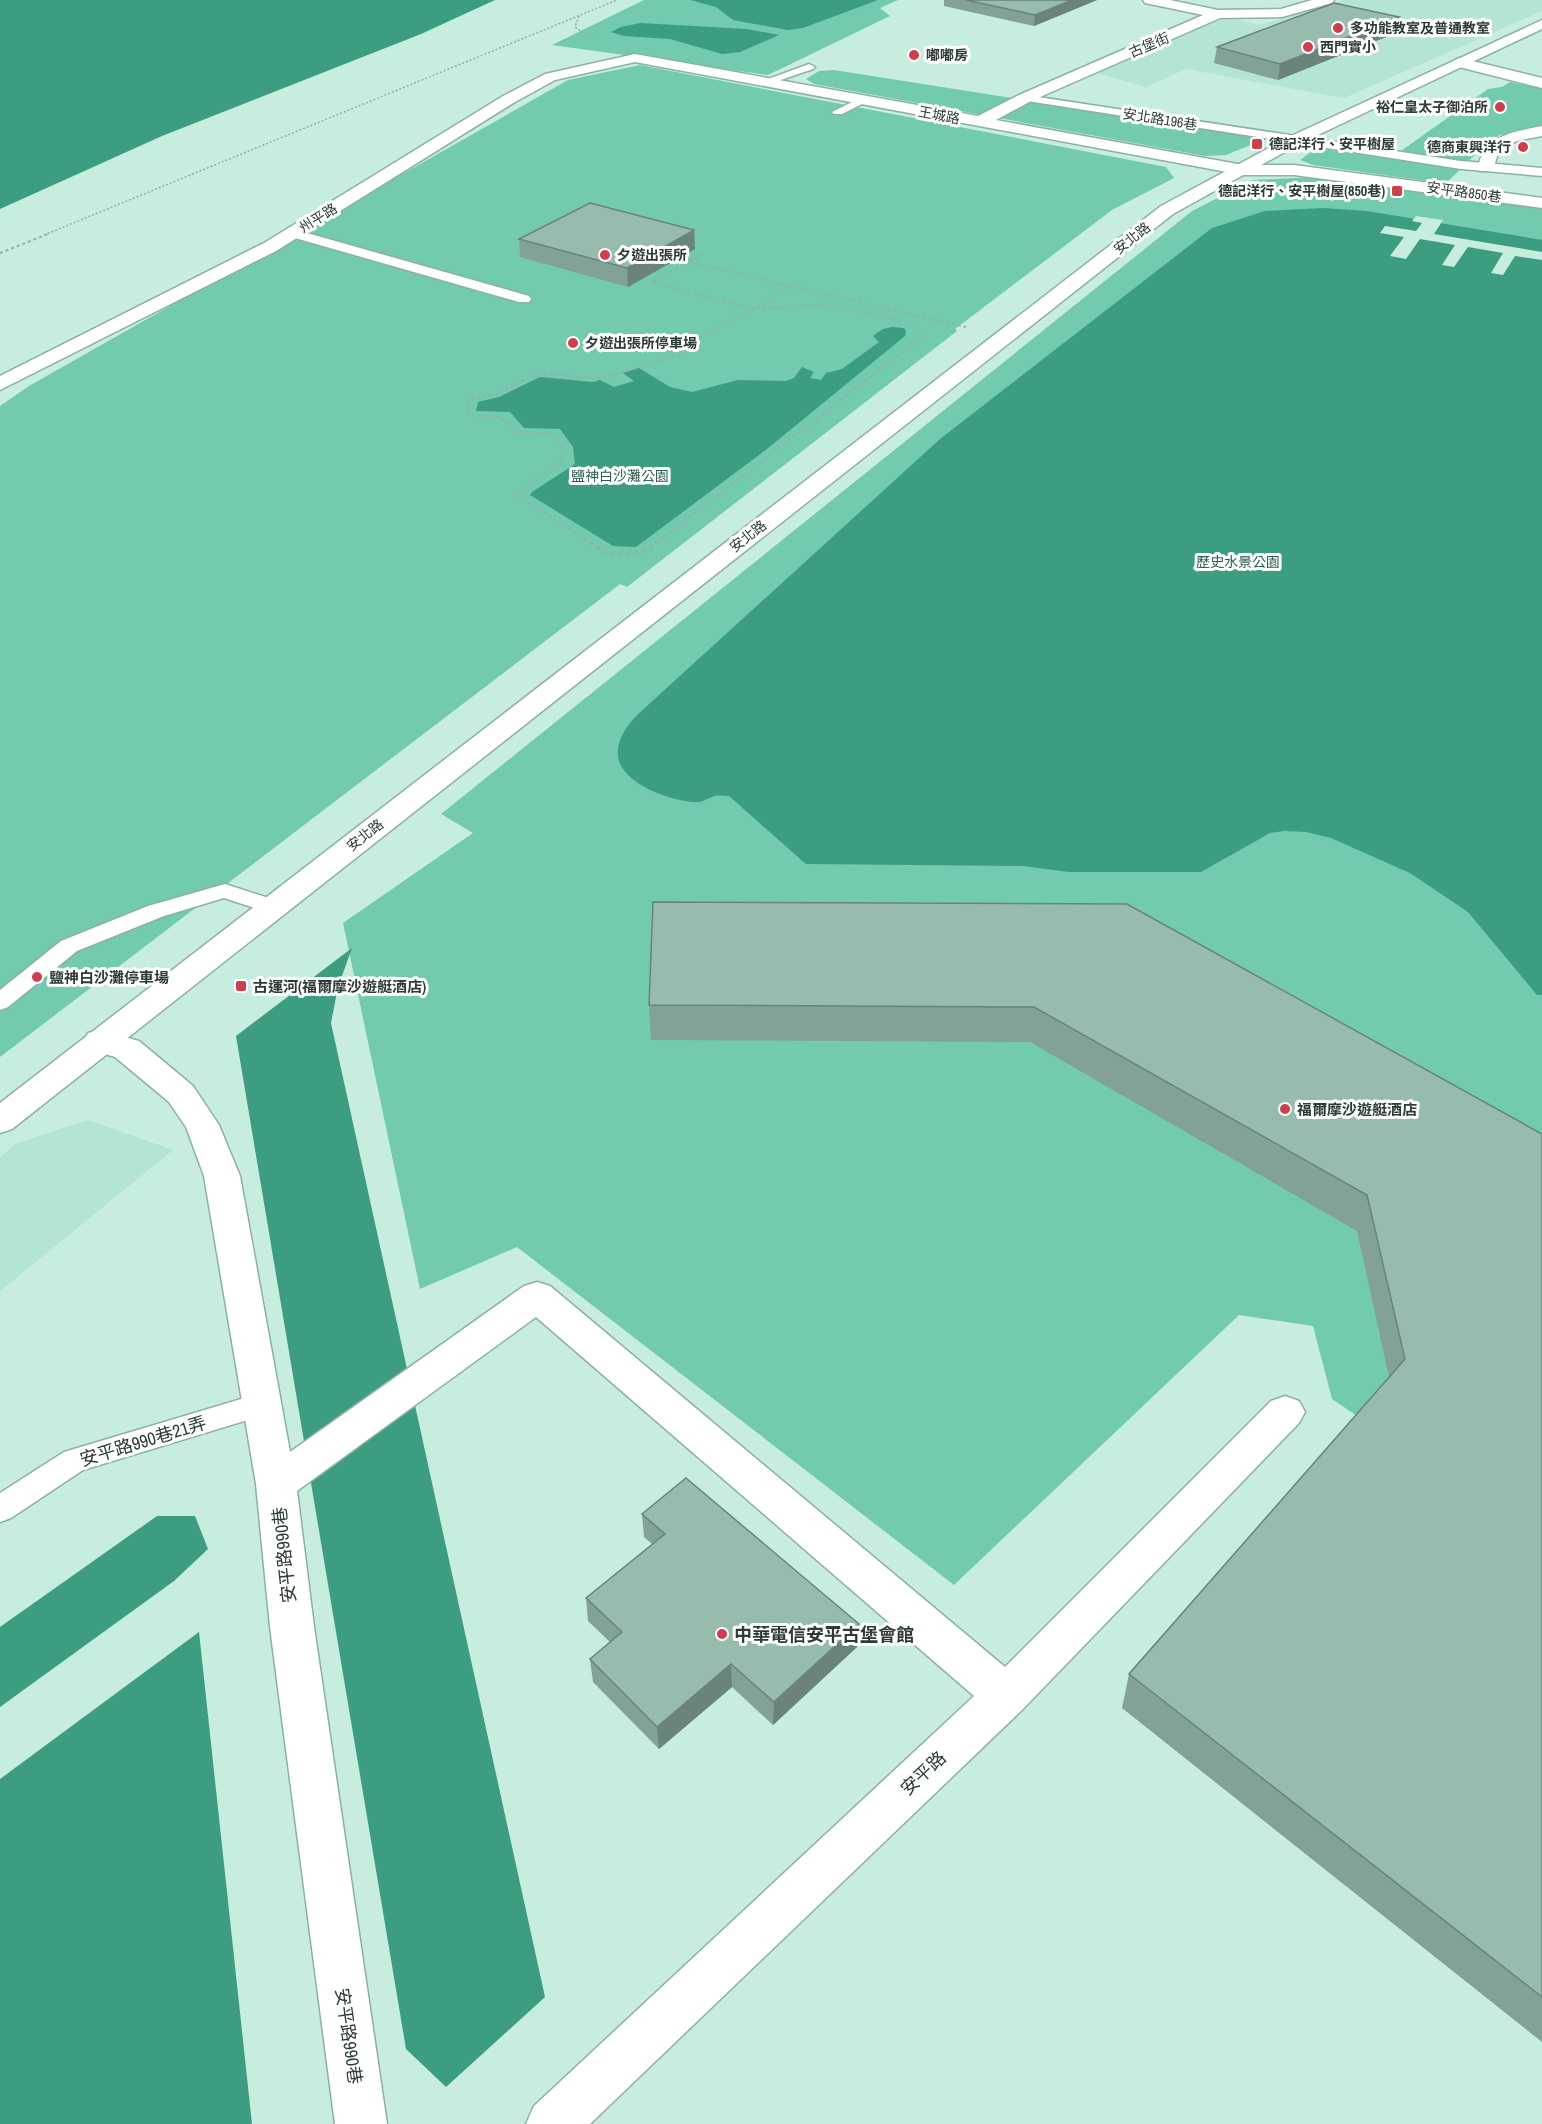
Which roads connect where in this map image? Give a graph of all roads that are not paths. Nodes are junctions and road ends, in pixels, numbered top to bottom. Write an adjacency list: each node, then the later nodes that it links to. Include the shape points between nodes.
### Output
1 (1150, 0): 4 (street)
2 (1243, 0): 5 (street)
3 (1327, 0): 5 (street, 古堡街)
4 (1218, 14): 5 (street, 古堡街); 12 (street, 古堡街)
5 (1282, 14)
6 (1539, 27): 8 (street, 安北路)
7 (635, 58): 10 (street, 王城路); 22 (street, 州平路, via 550,77)
8 (1461, 63): 11 (street); 17 (street, 安北路)
9 (809, 67): 10 (lane)
10 (766, 82): 13 (street, 王城路)
11 (1542, 83)
12 (1025, 98): 15 (street, 古堡街); 17 (lane, 安北路196巷)
13 (862, 100): 14 (lane); 15 (street, 王城路)
14 (838, 112)
15 (979, 122): 19 (street, 王城路)
16 (1542, 131): 18 (street, via 1505,137 1487,157)
17 (1295, 140): 18 (lane, 安北路196巷); 19 (street, 安北路)
18 (1486, 167): 20 (lane, 安北路196巷)
19 (1244, 170): 21 (street, 安平路850巷, via 1294,170); 25 (street, 安北路, via 1167,210)
20 (1542, 172)
21 (1542, 203)
22 (293, 233): 23 (lane); 24 (street, 州平路, via 162,304)
23 (524, 299)
24 (0, 384)
25 (273, 907): 26 (lane, via 225,891 156,910 69,946); 27 (street, 安北路)
26 (0, 1002)
27 (100, 1041): 28 (street, 安北路); 29 (street, 安平路990巷, via 127,1049 159,1074 181,1094 202,1125 222,1176)
28 (2, 1117)
29 (261, 1405): 31 (street, 安平路990巷); 32 (lane, 安平路990巷21弄, via 74,1461)
30 (1284, 1413): 33 (street, 安平路)
31 (276, 1484): 33 (street, via 537,1296); 34 (street, 安平路990巷, via 292,1627)
32 (0, 1509)
33 (1006, 1696): 35 (street, 安平路)
34 (362, 2124)
35 (552, 2124)

